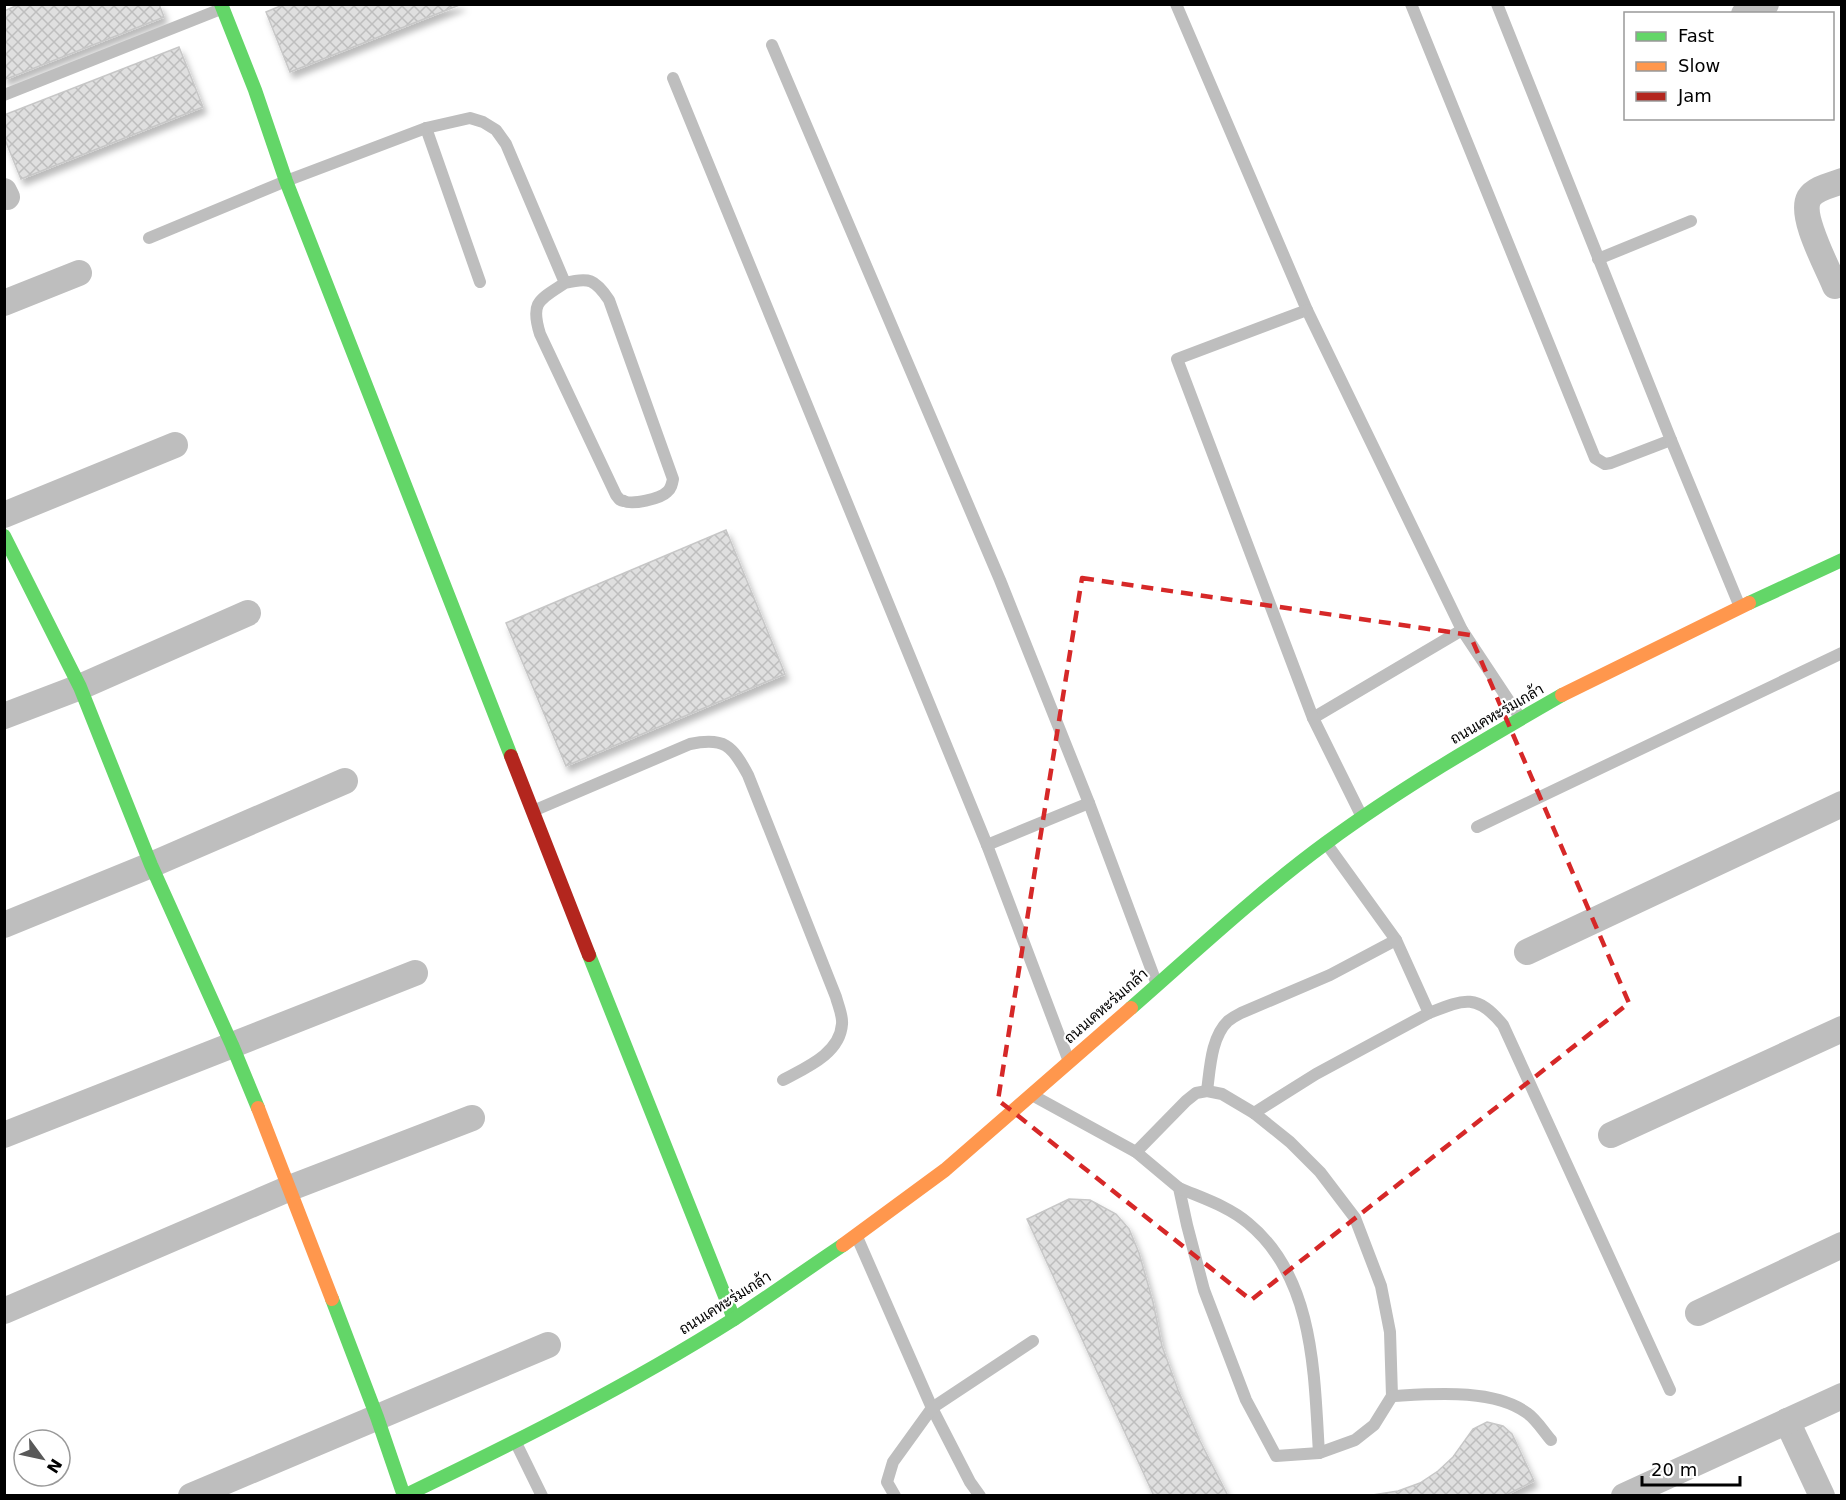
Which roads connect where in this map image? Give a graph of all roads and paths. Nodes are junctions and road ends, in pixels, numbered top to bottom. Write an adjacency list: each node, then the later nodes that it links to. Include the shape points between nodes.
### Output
1 (1176, 4): 21 (lane)
2 (1411, 4): 22 (lane, via 1594,458 1611,463)
3 (1497, 4): 15 (lane)
4 (1766, 4): 6 (street)
5 (226, 6): 9 (lane); 11 (street)
6 (1748, 12)
7 (772, 45): 36 (lane, via 1000,580)
8 (673, 78): 42 (lane)
9 (4, 95)
10 (426, 128): 11 (lane); 17 (lane); 18 (lane, via 470,118 496,130 506,144)
11 (286, 181): 14 (lane); 38 (street)
12 (1842, 181): 19 (street, via 1816,191 1806,209)
13 (1691, 221): 15 (lane)
14 (148, 238)
15 (1598, 259): 22 (lane)
16 (79, 273): 20 (street)
17 (480, 282)
18 (565, 284): 18 (lane, via 537,305 535,318 540,334 616,495 627,503 657,498 667,493 673,479 609,300 594,282 583,278)
19 (1835, 286)
20 (4, 303)
21 (1307, 310): 29 (lane); 33 (lane, via 1177,359)
22 (1671, 440): 27 (lane)
23 (175, 445): 24 (street)
24 (4, 515)
25 (4, 536): 31 (street)
26 (1842, 560): 27 (street, ถนนเคหะร่มเกล้า)
27 (1740, 607): 34 (street, ถนนเคหะร่มเกล้า)
28 (248, 613): 31 (street)
29 (1462, 630): 33 (lane); 34 (lane)
30 (1842, 653): 40 (lane)
31 (80, 687): 32 (street); 43 (street)
32 (4, 716)
33 (1313, 718): 39 (lane)
34 (1521, 719): 39 (street, ถนนเคหะร่มเกล้า)
35 (345, 781): 43 (street)
36 (1089, 803): 42 (lane); 48 (lane)
37 (1842, 804): 46 (street)
38 (532, 811): 53 (lane, via 690,744 712,741 737,754 823,964 843,1023 837,1042 818,1061); 67 (street)
39 (1362, 818): 41 (street, ถนนเคหะร่มเกล้า)
40 (1478, 827)
41 (1326, 843): 45 (lane); 48 (street, ถนนเคหะร่มเกล้า)
42 (987, 845): 52 (lane)
43 (151, 865): 44 (street); 51 (street)
44 (4, 925)
45 (1395, 940): 49 (lane); 54 (lane, via 1228,1022 1214,1048)
46 (1527, 952)
47 (415, 973): 51 (street)
48 (1157, 984): 52 (street, ถนนเคหะร่มเกล้า)
49 (1429, 1013): 56 (lane, via 1316,1074); 70 (lane, via 1459,1001 1473,1002 1491,1010 1503,1025)
50 (1842, 1029): 59 (street)
51 (232, 1045): 58 (street); 61 (street)
52 (1068, 1061): 55 (street, ถนนเคหะร่มเกล้า)
53 (783, 1080)
54 (1207, 1091): 56 (lane, via 1222,1094); 60 (lane, via 1186,1101)
55 (1031, 1095): 60 (lane); 63 (street, ถนนเคหะร่มเกล้า, via 945,1170)
56 (1254, 1113): 71 (lane, via 1320,1172 1356,1218 1381,1286 1390,1332)
57 (472, 1118): 61 (street)
58 (4, 1135)
59 (1611, 1135)
60 (1136, 1152): 62 (lane)
61 (290, 1188): 65 (street); 74 (street)
62 (1179, 1188): 78 (lane, via 1248,1223 1278,1255 1307,1327); 78 (lane, via 1204,1290 1256,1419 1276,1456)
63 (856, 1236): 67 (street, ถนนเคหะร่มเกล้า); 73 (lane)
64 (1842, 1245): 66 (street)
65 (4, 1311)
66 (1698, 1313)
67 (734, 1319): 77 (street, ถนนเคหะร่มเกล้า)
68 (1033, 1341): 73 (lane)
69 (548, 1344): 74 (street)
70 (1670, 1390)
71 (1392, 1396): 76 (lane, via 1452,1394 1505,1401 1528,1413); 78 (lane, via 1374,1425 1355,1440)
72 (1842, 1396): 75 (street)
73 (932, 1408): 82 (lane, via 893,1462 887,1482); 83 (lane)
74 (377, 1417): 79 (street); 80 (street)
75 (1787, 1421): 84 (street); 85 (street)
76 (1551, 1440)
77 (516, 1442): 80 (street, ถนนเคหะร่มเกล้า); 81 (lane)
78 (1319, 1453)
79 (191, 1496)
80 (404, 1496)
81 (542, 1496)
82 (894, 1496)
83 (980, 1496)
84 (1624, 1496)
85 (1822, 1496)

